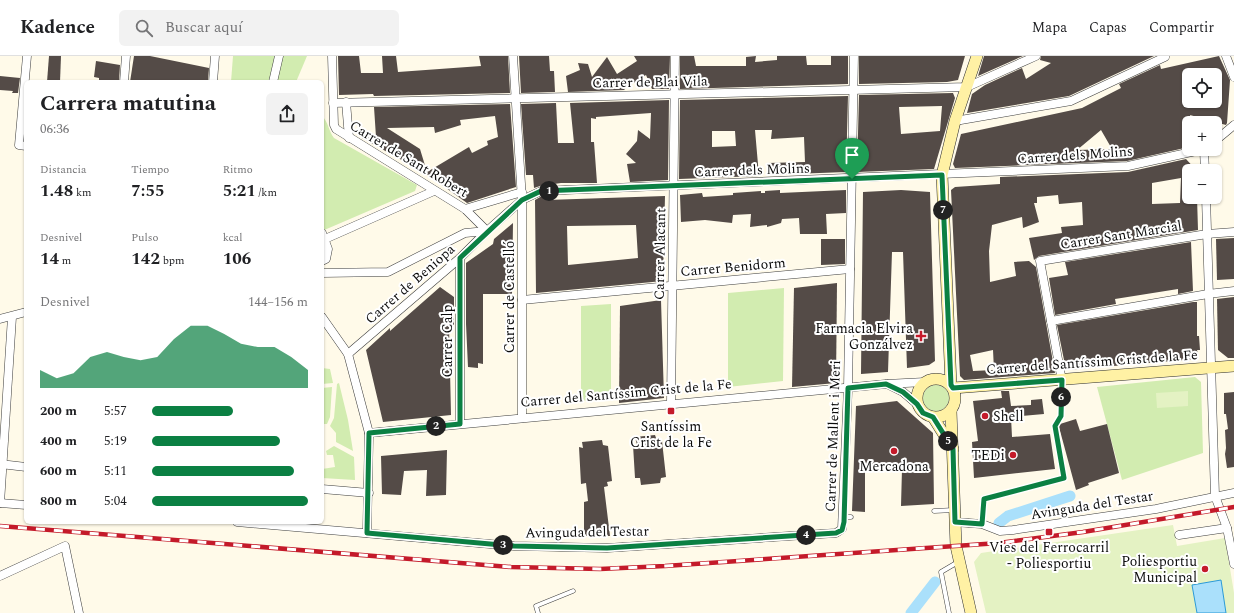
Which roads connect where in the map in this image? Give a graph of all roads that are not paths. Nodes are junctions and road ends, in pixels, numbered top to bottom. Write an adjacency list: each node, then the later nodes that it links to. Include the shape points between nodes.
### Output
1 (27, 56): 14 (street)
2 (126, 56): 15 (street)
3 (215, 56): 16 (street)
4 (279, 56): 17 (street)
5 (332, 56): 23 (street, Carrer de Sant Robert)
6 (513, 56): 21 (street, Carrer de Castelló)
7 (675, 56): 20 (street, Carrer Alacant)
8 (854, 56): 19 (street, Carrer de Mallent i Meri)
9 (976, 56): 18 (street)
10 (1036, 56): 18 (street)
11 (1226, 56): 13 (street)
12 (1165, 57): 24 (street, via 1070,101)
13 (1234, 77)
14 (26, 80)
15 (124, 80)
16 (213, 80)
17 (273, 80)
18 (967, 87): 19 (street, Carrer de Blai Vila); 24 (street)
19 (853, 89): 20 (street, Carrer de Blai Vila); 32 (street, Carrer de Mallent i Meri)
20 (675, 94): 21 (street, Carrer de Blai Vila); 33 (street, Carrer Alacant)
21 (517, 98): 22 (street, Carrer de Blai Vila); 35 (street, Carrer de Castelló)
22 (346, 102): 23 (street, Carrer de Blai Vila); 28 (street)
23 (333, 103): 28 (street, Carrer de Sant Robert, via 334,125 340,133)
24 (956, 121): 31 (street)
25 (24, 123): 29 (street)
26 (1234, 125): 27 (street)
27 (1222, 135)
28 (349, 138): 34 (street, Carrer de Sant Robert)
29 (23, 145)
30 (1182, 155): 31 (street, Carrer dels Molins, via 1128,166)
31 (942, 175): 32 (street, Carrer dels Molins); 57 (street)
32 (852, 179): 33 (street, Carrer dels Molins); 45 (street, Carrer de Mallent i Meri)
33 (674, 186): 35 (street, Carrer dels Molins, via 541,191); 47 (street, Carrer Alacant)
34 (434, 191): 37 (street, Carrer de Sant Robert); 41 (street)
35 (522, 196): 37 (street, Carrer dels Molins); 38 (street, Carrer dels Molins); 50 (street, Carrer de Castelló)
36 (1206, 204): 40 (street)
37 (465, 209): 38 (street, Carrer de Sant Robert)
38 (487, 231): 43 (street, Carrer de Beniopa); 46 (street, via 465,233 388,272)
39 (1234, 232): 40 (street, Carrer Sant Marcial)
40 (1207, 234): 49 (street); 55 (street, Carrer Sant Marcial, via 1040,261)
41 (324, 236)
42 (324, 239): 44 (street, via 328,249)
43 (460, 258): 56 (street, Carrer de Beniopa); 71 (street, Carrer Calp)
44 (324, 260)
45 (850, 269): 47 (street, Carrer Benidorm); 65 (street, Carrer de Mallent i Meri)
46 (324, 273)
47 (672, 286): 50 (street, Carrer Benidorm); 66 (street, Carrer Alacant)
48 (1234, 292): 49 (street)
49 (1208, 294): 55 (street); 59 (street)
50 (522, 300): 70 (street, Carrer de Castelló)
51 (24, 313): 52 (street)
52 (12, 317): 53 (street); 74 (street)
53 (0, 319)
54 (324, 319): 56 (street)
55 (1051, 321): 61 (street)
56 (348, 354): 72 (street)
57 (949, 355): 60 (street, via 944,368); 64 (street)
58 (1234, 366): 59 (street, Carrer del Santíssim Crist de la Fe)
59 (1211, 368): 61 (street, Carrer del Santíssim Crist de la Fe); 79 (street)
60 (936, 378): 62 (street); 64 (street)
61 (1062, 380): 64 (street, Carrer del Santíssim Crist de la Fe); 86 (lane, via 1061,416 1055,426 1064,478 984,499)
62 (925, 382): 63 (street, Carrer del Santíssim Crist de la Fe); 67 (street, via 918,392)
63 (886, 384): 65 (street, Carrer del Santíssim Crist de la Fe); 67 (street, via 903,392)
64 (952, 386): 68 (street, via 956,401)
65 (848, 388): 66 (street, Carrer del Santíssim Crist de la Fe); 88 (street, Carrer de Mallent i Meri, via 848,517)
66 (671, 404): 70 (street, Carrer del Santíssim Crist de la Fe)
67 (917, 404): 69 (street, via 923,413)
68 (951, 411): 69 (street, via 943,416); 73 (street)
69 (933, 417): 73 (street)
70 (522, 418): 71 (street, Carrer del Santíssim Crist de la Fe)
71 (460, 424): 72 (street, Carrer del Santíssim Crist de la Fe)
72 (369, 433): 77 (street)
73 (953, 449): 82 (street)
74 (1, 465): 75 (street); 80 (street)
75 (24, 467)
76 (324, 489): 77 (street)
77 (369, 493): 89 (street)
78 (1234, 493): 79 (street, Avinguda del Testar)
79 (1215, 496): 86 (street, Avinguda del Testar, via 1156,509 1013,530 1000,531); 87 (street)
80 (0, 503): 81 (street)
81 (24, 505)
82 (954, 510): 83 (lane); 84 (street)
83 (934, 512)
84 (955, 522): 86 (street, Avinguda del Testar); 91 (street)
85 (261, 524): 89 (street, Avinguda del Testar)
86 (982, 524)
87 (1227, 528): 90 (street); 92 (street)
88 (842, 530): 89 (street, Avinguda del Testar, via 836,533 607,548 514,546)
89 (367, 533)
90 (1179, 535)
91 (959, 562): 97 (lane, via 941,572); 98 (street)
92 (1234, 564)
93 (0, 576): 95 (street, via 65,546)
94 (573, 591): 96 (lane, via 536,606)
95 (79, 613)
96 (538, 613)
97 (950, 613)
98 (971, 613)

